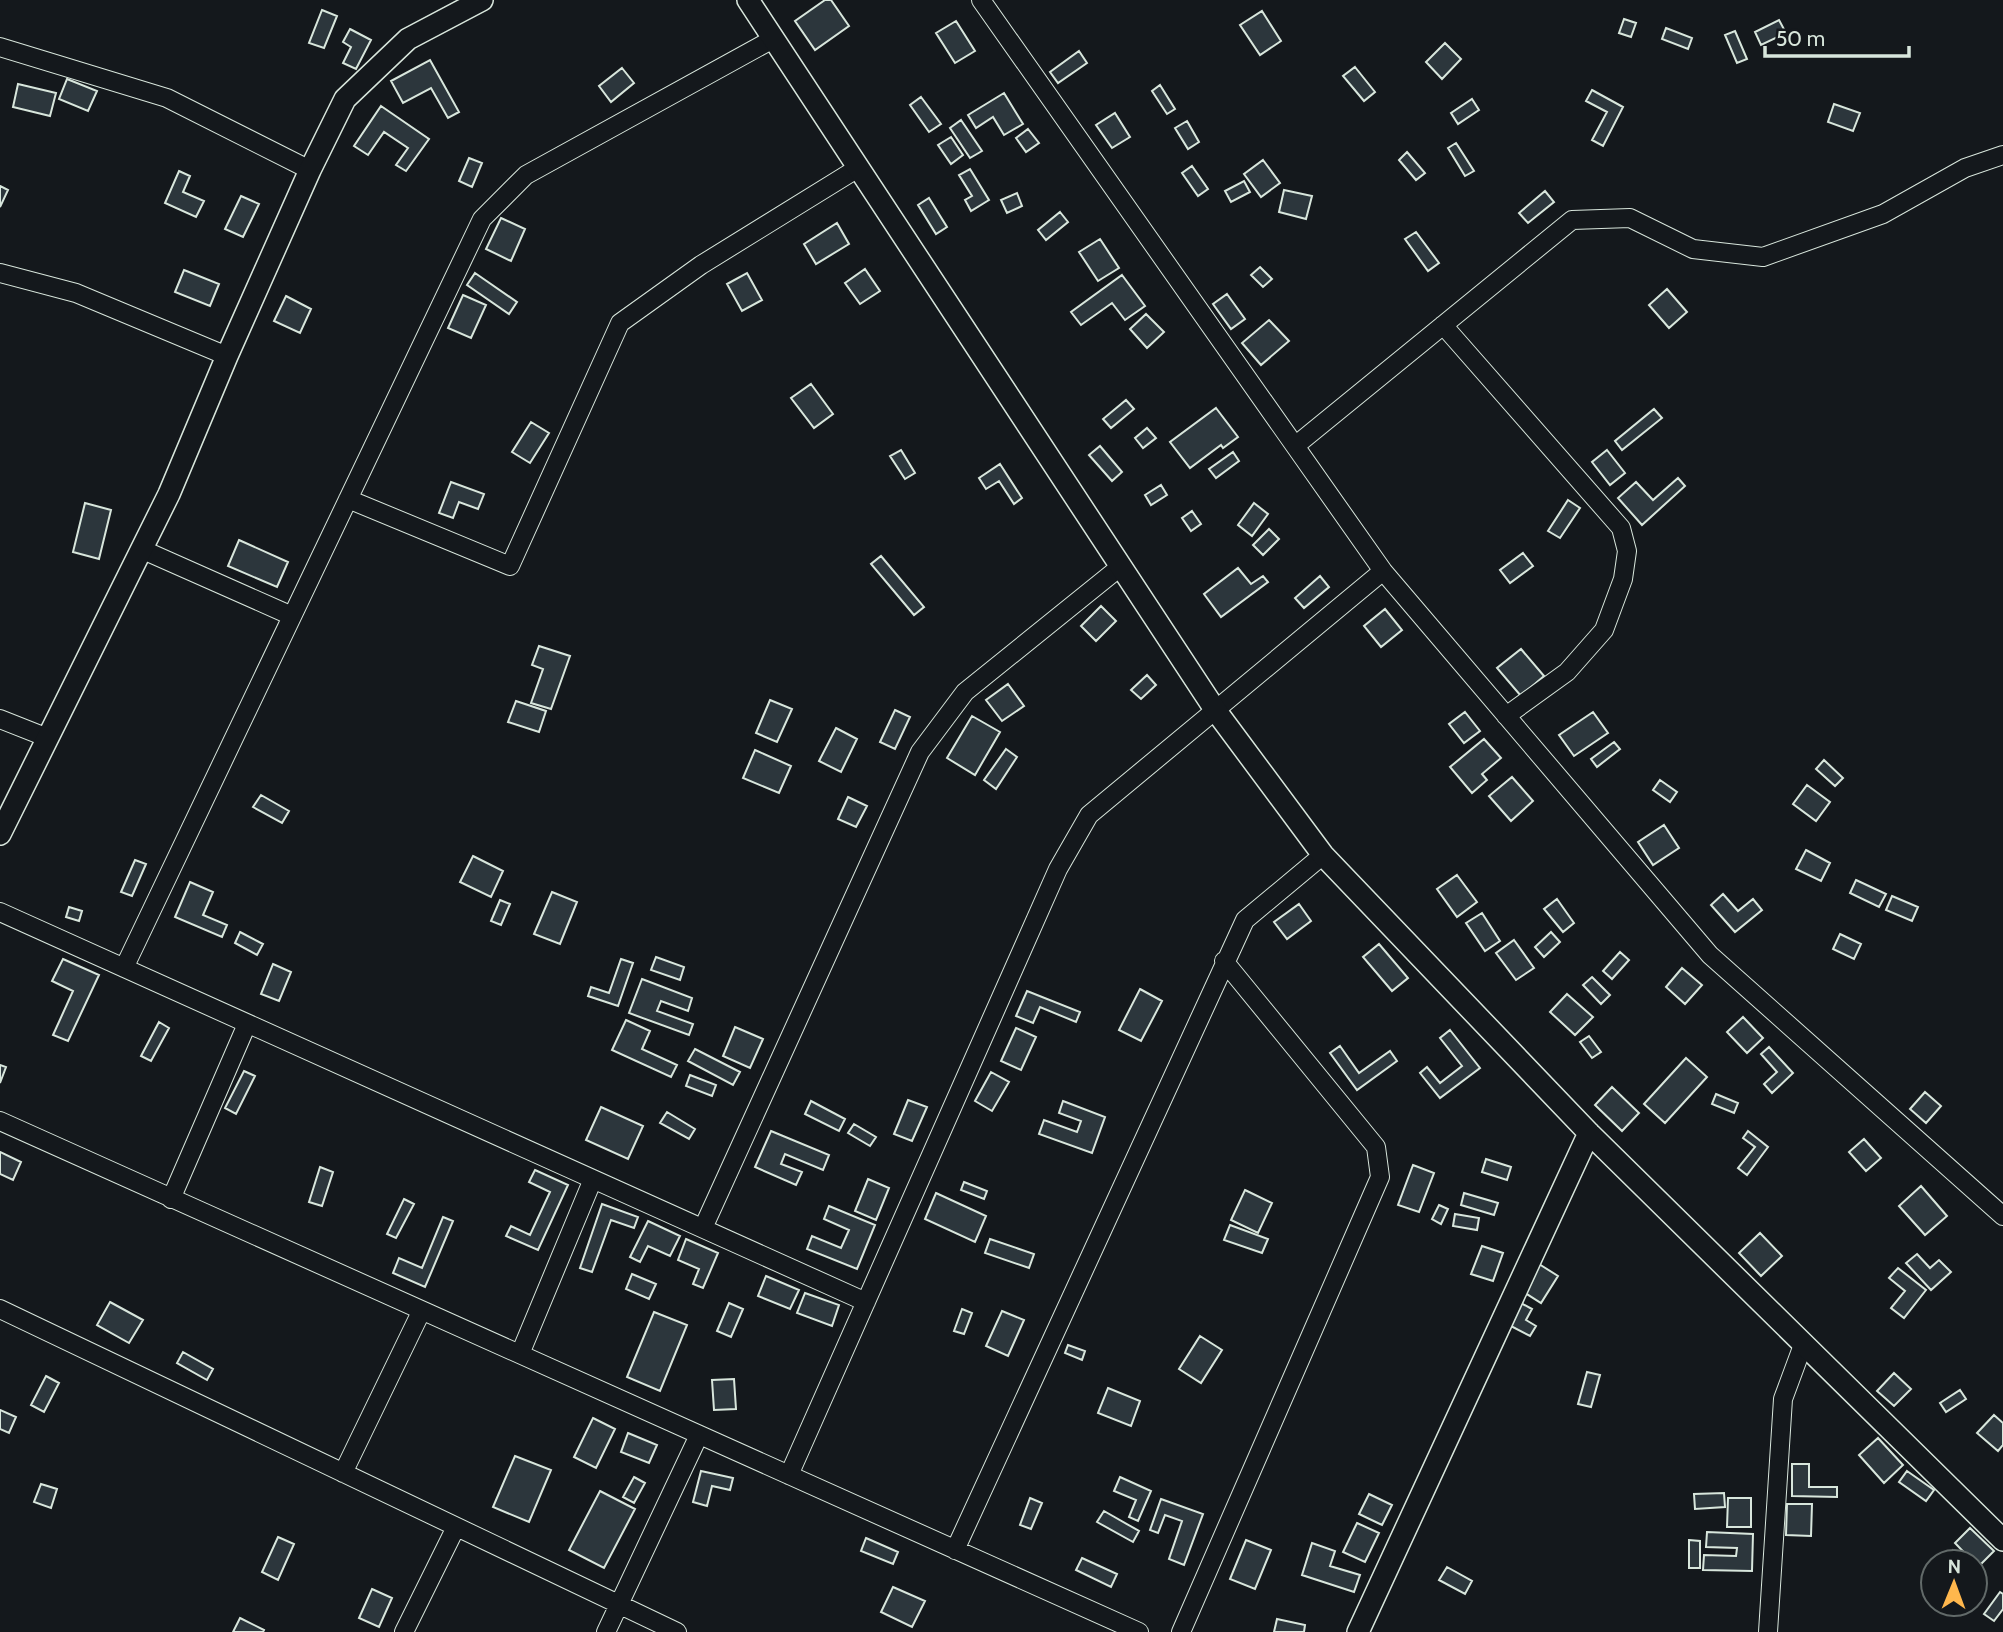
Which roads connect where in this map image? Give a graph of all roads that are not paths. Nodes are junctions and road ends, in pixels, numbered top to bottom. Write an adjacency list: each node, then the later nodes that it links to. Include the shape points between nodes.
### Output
1 (482, 0): 8 (street, via 408,39 345,99)
2 (748, 0): 4 (street)
3 (981, 0): 12 (street)
4 (773, 39): 7 (street); 13 (street, via 526,175 482,219)
5 (0, 47): 8 (street, via 167,98)
6 (2003, 155): 10 (street, via 1965,168 1883,214 1763,257 1693,249 1630,218 1572,220)
7 (858, 168): 13 (street, via 701,265 620,323 510,566); 15 (street)
8 (310, 170): 11 (street)
9 (0, 273): 11 (street, via 76,293)
10 (1443, 325): 12 (street); 19 (street, via 1620,528 1627,551 1623,579 1604,630 1567,672)
11 (227, 356): 14 (street)
12 (1295, 446): 16 (street)
13 (348, 499): 17 (street)
14 (141, 550): 17 (street); 21 (street)
15 (1120, 566): 18 (street); 33 (street, via 965,692 920,752)
16 (1383, 571): 18 (street); 19 (street)
17 (292, 616): 26 (street)
18 (1216, 712): 23 (street); 34 (street, via 1089,815 1058,869)
19 (1506, 716): 32 (street, via 1710,955)
20 (0, 719): 21 (street)
21 (48, 738): 22 (street)
22 (0, 834)
23 (1323, 855): 25 (street, via 1245,920); 29 (street)
24 (0, 912): 26 (street)
25 (1224, 961): 44 (street); 50 (street, via 1376,1147 1380,1177)
26 (124, 968): 27 (street)
27 (247, 1024): 30 (street); 31 (street)
28 (0, 1121): 31 (street)
29 (1589, 1133): 37 (street); 51 (street)
30 (593, 1179): 33 (street); 38 (street)
31 (172, 1199): 36 (street)
32 (2003, 1216)
33 (703, 1228): 34 (street)
34 (866, 1301): 41 (street)
35 (0, 1309): 40 (street)
36 (421, 1312): 38 (street); 40 (street)
37 (1803, 1345): 43 (street); 52 (street, via 1783,1398)
38 (520, 1354): 39 (street)
39 (699, 1434): 41 (street); 45 (street)
40 (344, 1473): 42 (street)
41 (789, 1475): 44 (street)
42 (456, 1527): 45 (street); 46 (street)
43 (2003, 1540)
44 (955, 1549): 49 (street)
45 (619, 1604): 47 (street); 48 (street)
46 (404, 1632)
47 (606, 1632)
48 (677, 1632)
49 (1139, 1632)
50 (1181, 1632)
51 (1359, 1632)
52 (1768, 1632)

